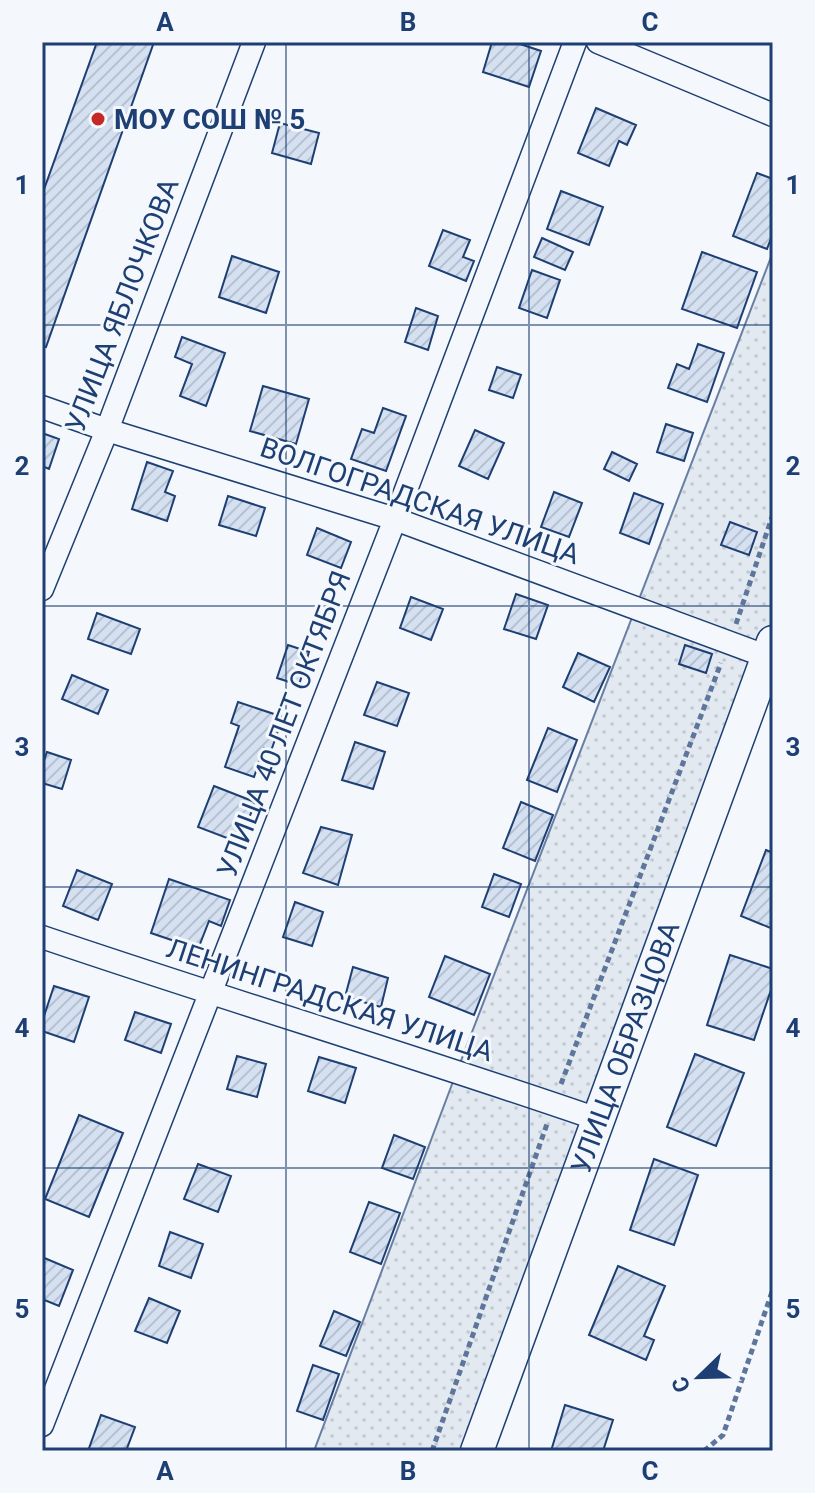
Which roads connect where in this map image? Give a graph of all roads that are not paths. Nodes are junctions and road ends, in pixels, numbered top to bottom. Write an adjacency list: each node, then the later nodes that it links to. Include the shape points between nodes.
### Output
1 (254, 42): 6 (street, УЛИЦА ЯБЛОЧКОВА)
2 (575, 42): 7 (street, УЛИЦА 40 ЛЕТ ОКТЯБРЯ)
3 (598, 42): 4 (street)
4 (773, 115)
5 (42, 407): 6 (street, ВОЛГОГРАДСКАЯ УЛИЦА)
6 (107, 430): 7 (street, ВОЛГОГРАДСКАЯ УЛИЦА); 8 (street, УЛИЦА ЯБЛОЧКОВА)
7 (395, 519): 9 (street, ВОЛГОГРАДСКАЯ УЛИЦА); 11 (street, УЛИЦА 40 ЛЕТ ОКТЯБРЯ)
8 (42, 589)
9 (771, 654): 12 (street, УЛИЦА ОБРАЗЦОВА)
10 (42, 937): 11 (street, ЛЕНИНГРАДСКАЯ УЛИЦА)
11 (212, 994): 12 (street, ЛЕНИНГРАДСКАЯ УЛИЦА); 13 (street, УЛИЦА 40 ЛЕТ ОКТЯБРЯ)
12 (600, 1120): 14 (street, УЛИЦА ОБРАЗЦОВА)
13 (42, 1425)
14 (477, 1451)

